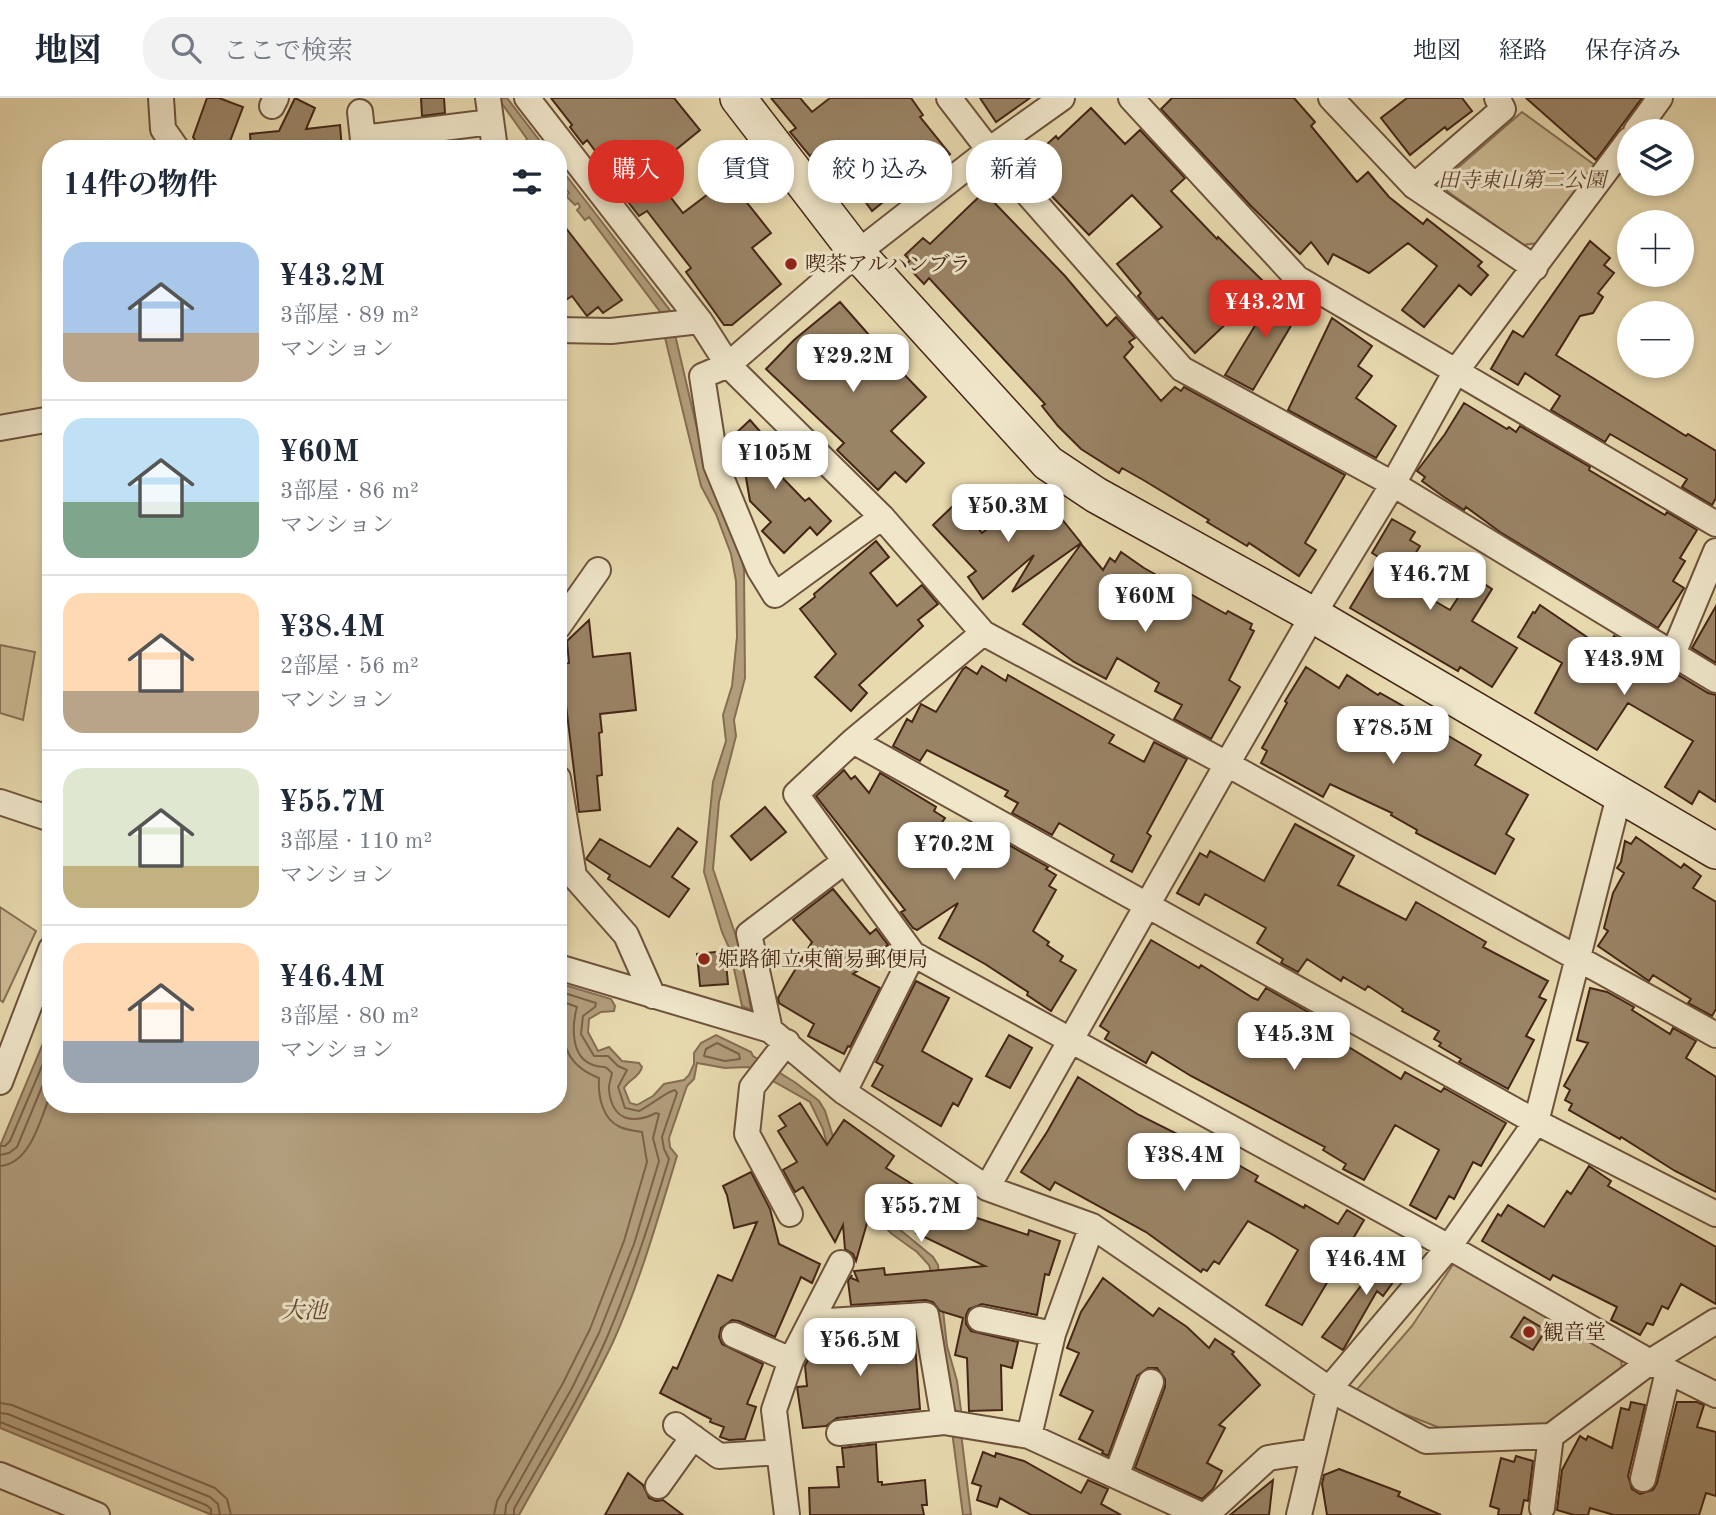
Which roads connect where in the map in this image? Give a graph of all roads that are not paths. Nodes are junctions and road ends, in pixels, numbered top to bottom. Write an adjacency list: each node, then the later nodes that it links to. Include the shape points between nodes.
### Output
1 (161, 98): 13 (street, via 163,129)
2 (527, 98): 17 (street)
3 (738, 98): 25 (street)
4 (949, 98): 18 (street)
5 (1062, 98): 19 (street)
6 (1131, 98): 30 (street, via 1297,278)
7 (1331, 98): 23 (street)
8 (1497, 98): 23 (street, via 1503,110)
9 (1660, 98): 12 (street)
10 (489, 110): 15 (street); 16 (street)
11 (360, 112): 14 (street)
12 (1645, 119)
13 (171, 140)
14 (364, 140)
15 (375, 140)
16 (494, 140)
17 (560, 140)
18 (981, 140)
19 (1003, 140)
20 (567, 150): 27 (street)
21 (1617, 156): 26 (street)
22 (966, 168): 25 (street)
23 (1414, 186): 26 (street)
24 (1036, 203): 33 (street, via 1182,369)
25 (857, 253): 29 (street); 39 (street, via 1048,463 1096,495)
26 (1535, 268): 30 (street)
27 (700, 321): 28 (street, via 611,331); 29 (street)
28 (567, 330)
29 (727, 365): 34 (street); 34 (street, via 702,376 716,465 759,569 775,595)
30 (1456, 371): 33 (street); 35 (street)
31 (42, 420): 32 (street)
32 (0, 427)
33 (1393, 484): 39 (street); 41 (street)
34 (882, 517): 40 (street)
35 (1716, 524)
36 (1716, 551): 41 (street)
37 (598, 570): 38 (street)
38 (567, 614)
39 (1312, 615): 44 (street); 45 (street)
40 (983, 632): 43 (street); 44 (street)
41 (1673, 654): 42 (street)
42 (1716, 680)
43 (853, 741): 50 (street, via 796,794); 51 (street)
44 (1227, 764): 51 (street); 53 (street)
45 (1619, 796): 49 (street); 53 (street)
46 (0, 802): 47 (street)
47 (42, 816)
48 (567, 833): 56 (street, via 574,876 626,935)
49 (1716, 850)
50 (845, 861): 52 (street); 58 (street, via 749,934)
51 (1148, 905): 59 (street); 62 (street)
52 (913, 954): 59 (street); 61 (street)
53 (1577, 957): 57 (street); 62 (street)
54 (567, 970): 56 (street)
55 (42, 972): 60 (street)
56 (653, 996): 58 (street)
57 (1716, 1035)
58 (778, 1036): 61 (street); 64 (street, via 752,1087 747,1134)
59 (1069, 1041): 63 (street); 67 (street)
60 (0, 1082)
61 (844, 1092): 63 (street)
62 (1536, 1122): 65 (street); 67 (street)
63 (987, 1188): 66 (street)
64 (790, 1214)
65 (1716, 1214)
66 (1092, 1226): 72 (street); 77 (street)
67 (1449, 1247): 75 (street); 77 (street)
68 (841, 1264): 71 (street)
69 (980, 1319): 72 (street)
70 (1716, 1321): 75 (street)
71 (812, 1322): 74 (street); 79 (street, via 926,1315)
72 (1053, 1334): 81 (street)
73 (734, 1335): 74 (street)
74 (791, 1360): 84 (street, via 774,1410)
75 (1659, 1367): 78 (street); 82 (street); 87 (street)
76 (1151, 1382): 86 (street)
77 (1329, 1389): 82 (street, via 1426,1441); 83 (street)
78 (1716, 1395)
79 (954, 1424): 80 (street); 81 (street)
80 (839, 1433)
81 (1029, 1436): 86 (street)
82 (1551, 1436): 90 (street)
83 (1314, 1451): 93 (street, via 1268,1458); 94 (street)
84 (779, 1452): 88 (street, via 719,1456 684,1431); 92 (street)
85 (0, 1475): 89 (street)
86 (1116, 1476): 93 (street)
87 (1643, 1479)
88 (657, 1485)
89 (61, 1508): 91 (street)
90 (1542, 1508)
91 (97, 1515)
92 (787, 1515)
93 (1204, 1515)
94 (1299, 1515)

